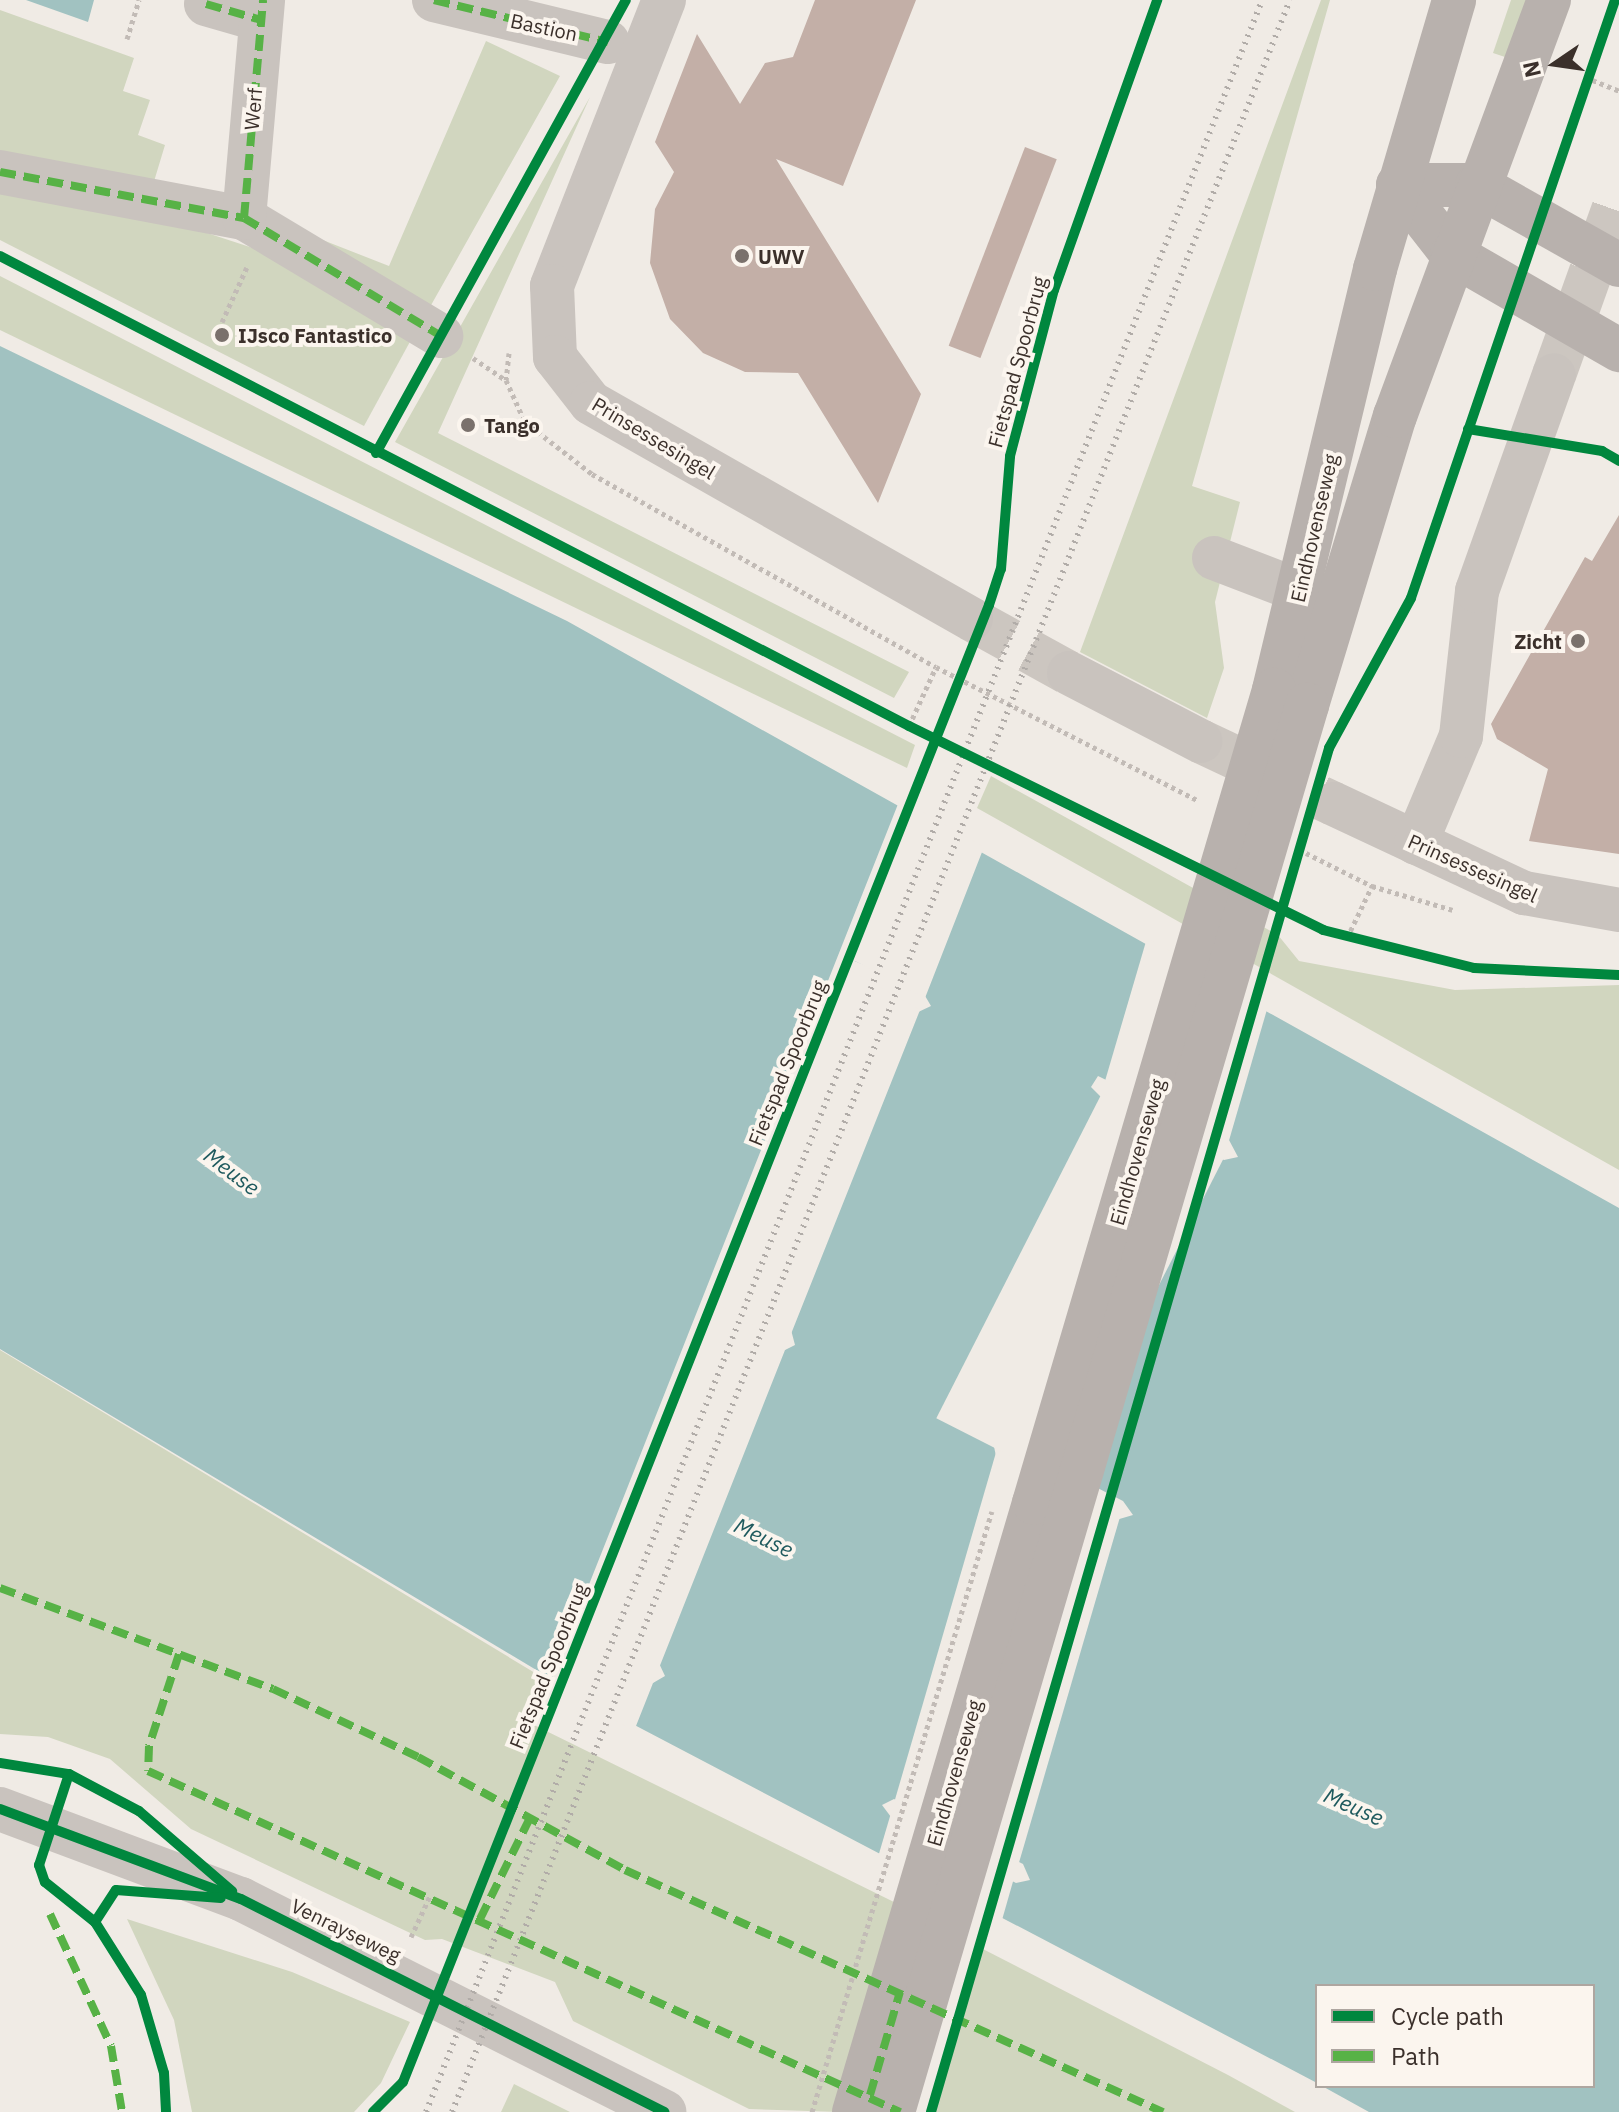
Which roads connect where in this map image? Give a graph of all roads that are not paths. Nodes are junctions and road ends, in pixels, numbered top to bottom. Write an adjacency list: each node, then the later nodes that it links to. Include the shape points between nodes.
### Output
1 (434, 0): 7 (street, Bastion)
2 (664, 0): 19 (street, Prinsessesingel, via 552,286 555,357 591,403)
3 (1454, 0): 9 (main road, Eindhovenseweg)
4 (1549, 0): 10 (main road, Eindhovenseweg)
5 (206, 4): 6 (street)
6 (262, 10): 11 (street, Werf)
7 (608, 42)
8 (0, 172): 11 (street)
9 (1398, 185): 10 (main road); 12 (main road); 18 (main road, Eindhovenseweg)
10 (1477, 185): 12 (main road, Eindhovenseweg); 13 (main road)
11 (244, 218): 14 (street)
12 (1452, 254): 15 (main road); 21 (main road, Eindhovenseweg)
13 (1619, 265)
14 (441, 336)
15 (1619, 350)
16 (1554, 375): 24 (street, via 1477,591 1461,736)
17 (1214, 558): 18 (street)
18 (1300, 591): 21 (main road, Eindhovenseweg)
19 (971, 619)
20 (1069, 673): 22 (street)
21 (1290, 698): 28 (main road, Eindhovenseweg, bridge); 29 (main road, Eindhovenseweg, bridge)
22 (1200, 741)
23 (1334, 804): 24 (street, Prinsessesingel)
24 (1416, 843): 25 (street, Prinsessesingel, via 1539,898)
25 (1619, 910)
26 (0, 1809): 27 (street, Venrayseweg, via 241,1899)
27 (664, 2112)
28 (854, 2112)
29 (893, 2112)

